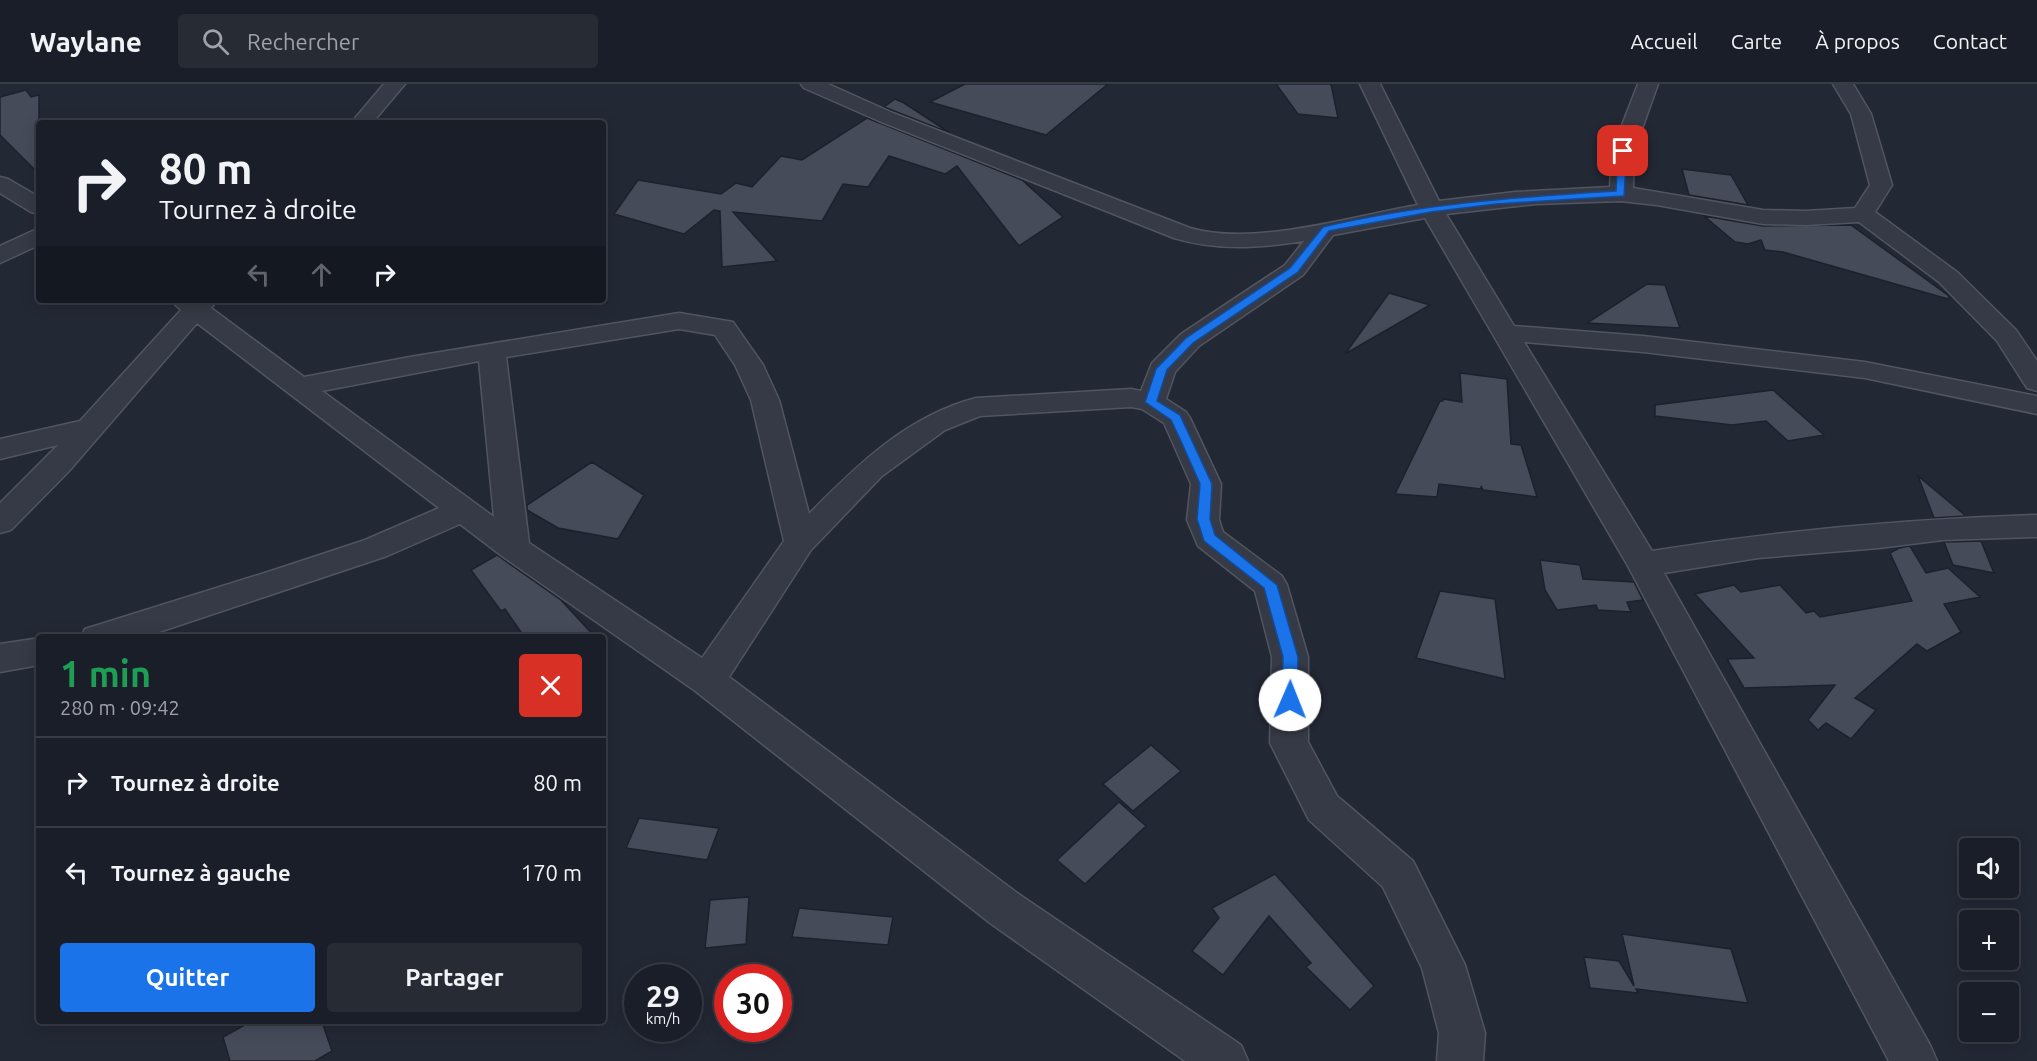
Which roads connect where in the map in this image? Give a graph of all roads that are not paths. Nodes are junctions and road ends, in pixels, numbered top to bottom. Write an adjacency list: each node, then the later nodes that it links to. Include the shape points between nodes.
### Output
1 (395, 84): 6 (street)
2 (811, 84): 12 (street, via 1182,233 1211,240 1250,240)
3 (1370, 84): 10 (street)
4 (1648, 84): 8 (street, via 1623,151)
5 (1843, 84): 11 (street, via 1861,114 1881,185)
6 (364, 120)
7 (0, 184): 9 (street)
8 (1621, 194): 10 (street); 11 (street, via 1752,216)
9 (36, 205)
10 (1431, 209): 12 (street); 16 (street)
11 (1862, 215): 18 (street, via 1873,219 1948,277 2007,336)
12 (1326, 229): 20 (street, via 1294,270 1190,340 1162,369)
13 (36, 237): 14 (street)
14 (0, 256)
15 (194, 303): 19 (street); 22 (street)
16 (1506, 333): 21 (street, via 1643,344 1865,370); 29 (street)
17 (492, 351): 19 (street); 27 (street, via 679,321 724,328 749,365 765,400); 28 (street)
18 (2037, 382)
19 (298, 387): 24 (street)
20 (1151, 402): 27 (street, via 1131,398 976,407 935,423 871,469); 35 (street, via 1176,417 1206,484 1203,519 1209,538 1270,585 1290,657 1289,743 1323,808 1398,874 1443,965 1462,1033)
21 (2037, 405)
22 (90, 428): 23 (street); 25 (street)
23 (0, 449)
24 (463, 510): 28 (street); 30 (street, via 376,548)
25 (0, 522)
26 (2037, 526): 29 (street, via 1943,529 1758,546)
27 (800, 542): 33 (street)
28 (513, 548): 33 (street)
29 (1643, 564): 36 (street)
30 (110, 634)
31 (36, 652): 32 (street)
32 (0, 658)
33 (707, 680): 34 (street, via 1005,909)
34 (1225, 1061)
35 (1460, 1061)
36 (1914, 1061)

